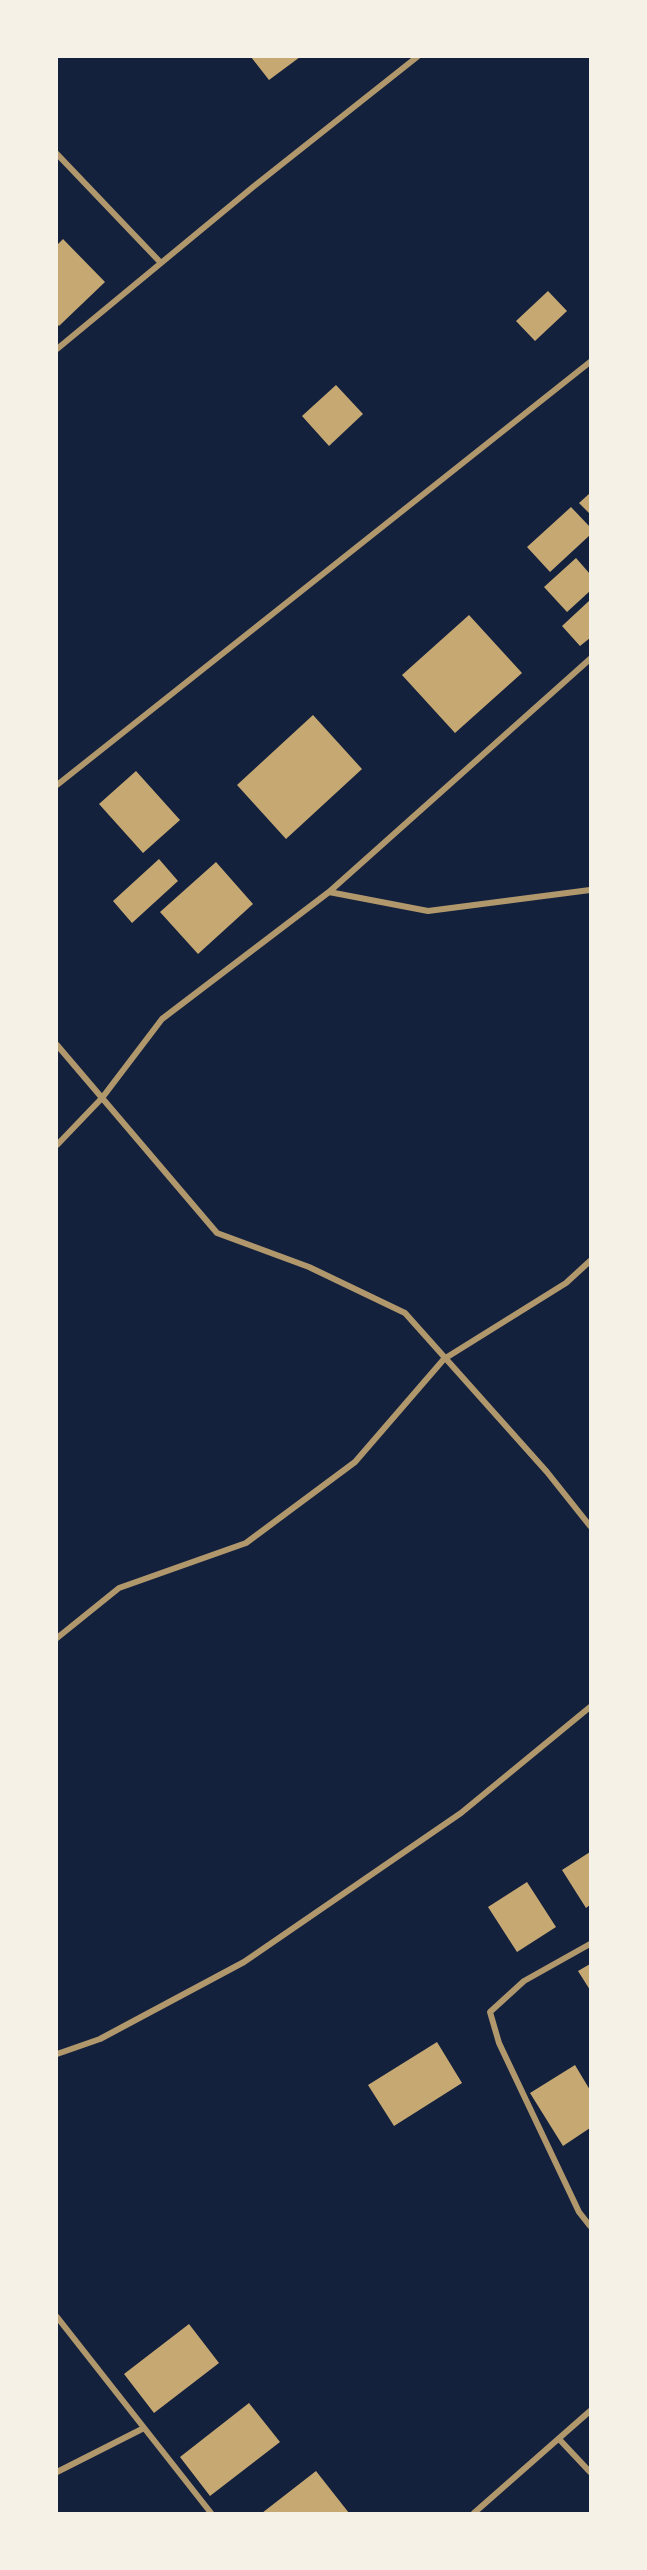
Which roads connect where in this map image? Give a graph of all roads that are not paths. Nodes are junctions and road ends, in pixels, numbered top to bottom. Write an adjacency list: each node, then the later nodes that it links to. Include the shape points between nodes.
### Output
1 (417, 57): 3 (street)
2 (57, 154): 3 (street)
3 (161, 262): 4 (street)
4 (57, 349)
5 (590, 362): 7 (street)
6 (590, 659): 9 (street)
7 (57, 785)
8 (590, 890): 9 (street, via 428,911)
9 (328, 892): 11 (street, via 162,1019)
10 (57, 1045): 11 (street)
11 (102, 1098): 12 (street); 14 (street, via 217,1233 309,1267 405,1313)
12 (57, 1145)
13 (590, 1261): 14 (street, via 566,1283)
14 (444, 1359): 15 (street, via 547,1472); 16 (street, via 356,1462 246,1543 119,1588)
15 (590, 1526)
16 (57, 1638)
17 (590, 1707): 19 (street, via 461,1813 244,1962 100,2039)
18 (590, 1944): 20 (street, via 524,1981 490,2012 498,2043 579,2212)
19 (57, 2054)
20 (590, 2226)
21 (57, 2317): 23 (street)
22 (590, 2411): 24 (street)
23 (144, 2428): 25 (street); 27 (street)
24 (559, 2439): 26 (street); 28 (street)
25 (57, 2472)
26 (590, 2472)
27 (211, 2513)
28 (474, 2513)

